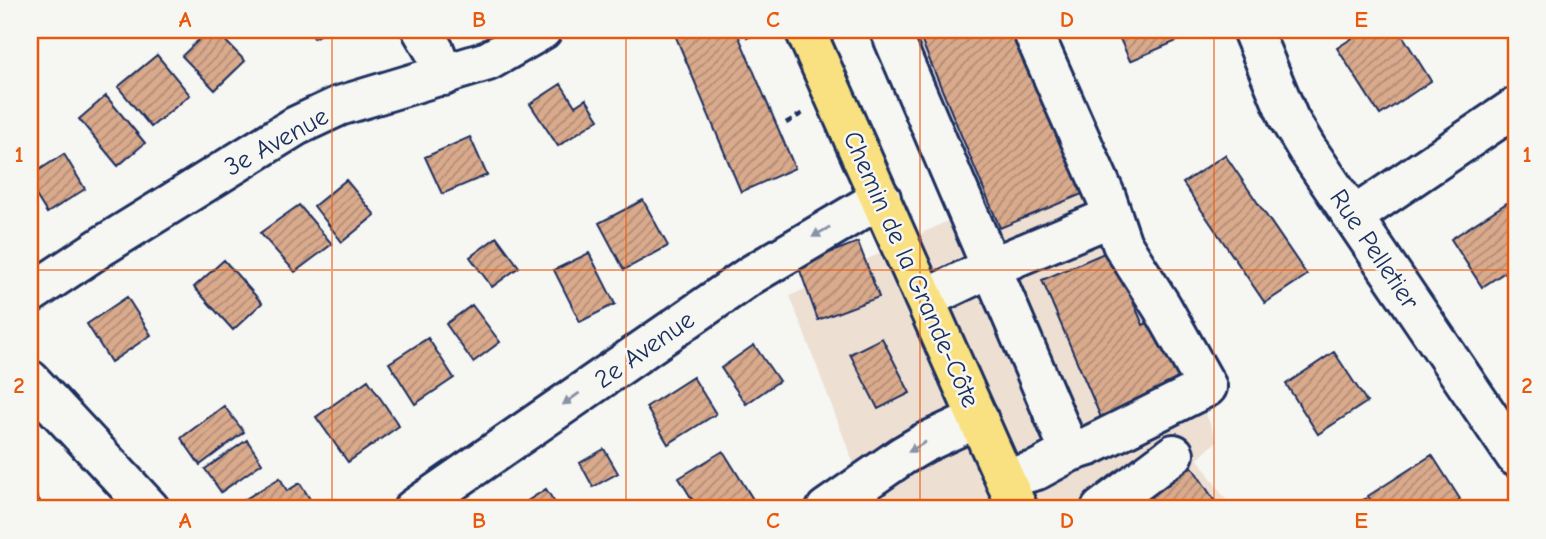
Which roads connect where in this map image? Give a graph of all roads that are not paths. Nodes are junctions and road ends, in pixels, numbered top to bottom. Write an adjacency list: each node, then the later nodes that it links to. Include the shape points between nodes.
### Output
1 (422, 30): 7 (street)
2 (542, 30): 7 (street, 3e Avenue, via 488,61)
3 (805, 30): 9 (main road, Chemin de la Grande-Côte)
4 (890, 30): 12 (street)
5 (1032, 30): 10 (street)
6 (1252, 30): 11 (street, Rue Pelletier, via 1289,119)
7 (444, 76): 13 (street, 3e Avenue, via 339,106 296,126)
8 (1516, 107): 11 (street)
9 (881, 198): 14 (main road, Chemin de la Grande-Côte); 22 (street, 2e Avenue, one-way to 22, via 745,279)
10 (1111, 217): 12 (street); 17 (street, via 1122,244 1207,387)
11 (1353, 217): 19 (street, Rue Pelletier)
12 (992, 267): 14 (street); 17 (street)
13 (30, 294)
14 (925, 299): 16 (main road, Chemin de la Grande-Côte)
15 (30, 380): 21 (street)
16 (978, 418): 20 (main road, Chemin de la Grande-Côte); 23 (street, one-way to 23, via 902,456)
17 (1070, 452): 20 (street, via 1037,470)
18 (1174, 454): 24 (street)
19 (1516, 457)
20 (1011, 494)
21 (150, 509)
22 (413, 509)
23 (826, 509)
24 (1101, 509)

